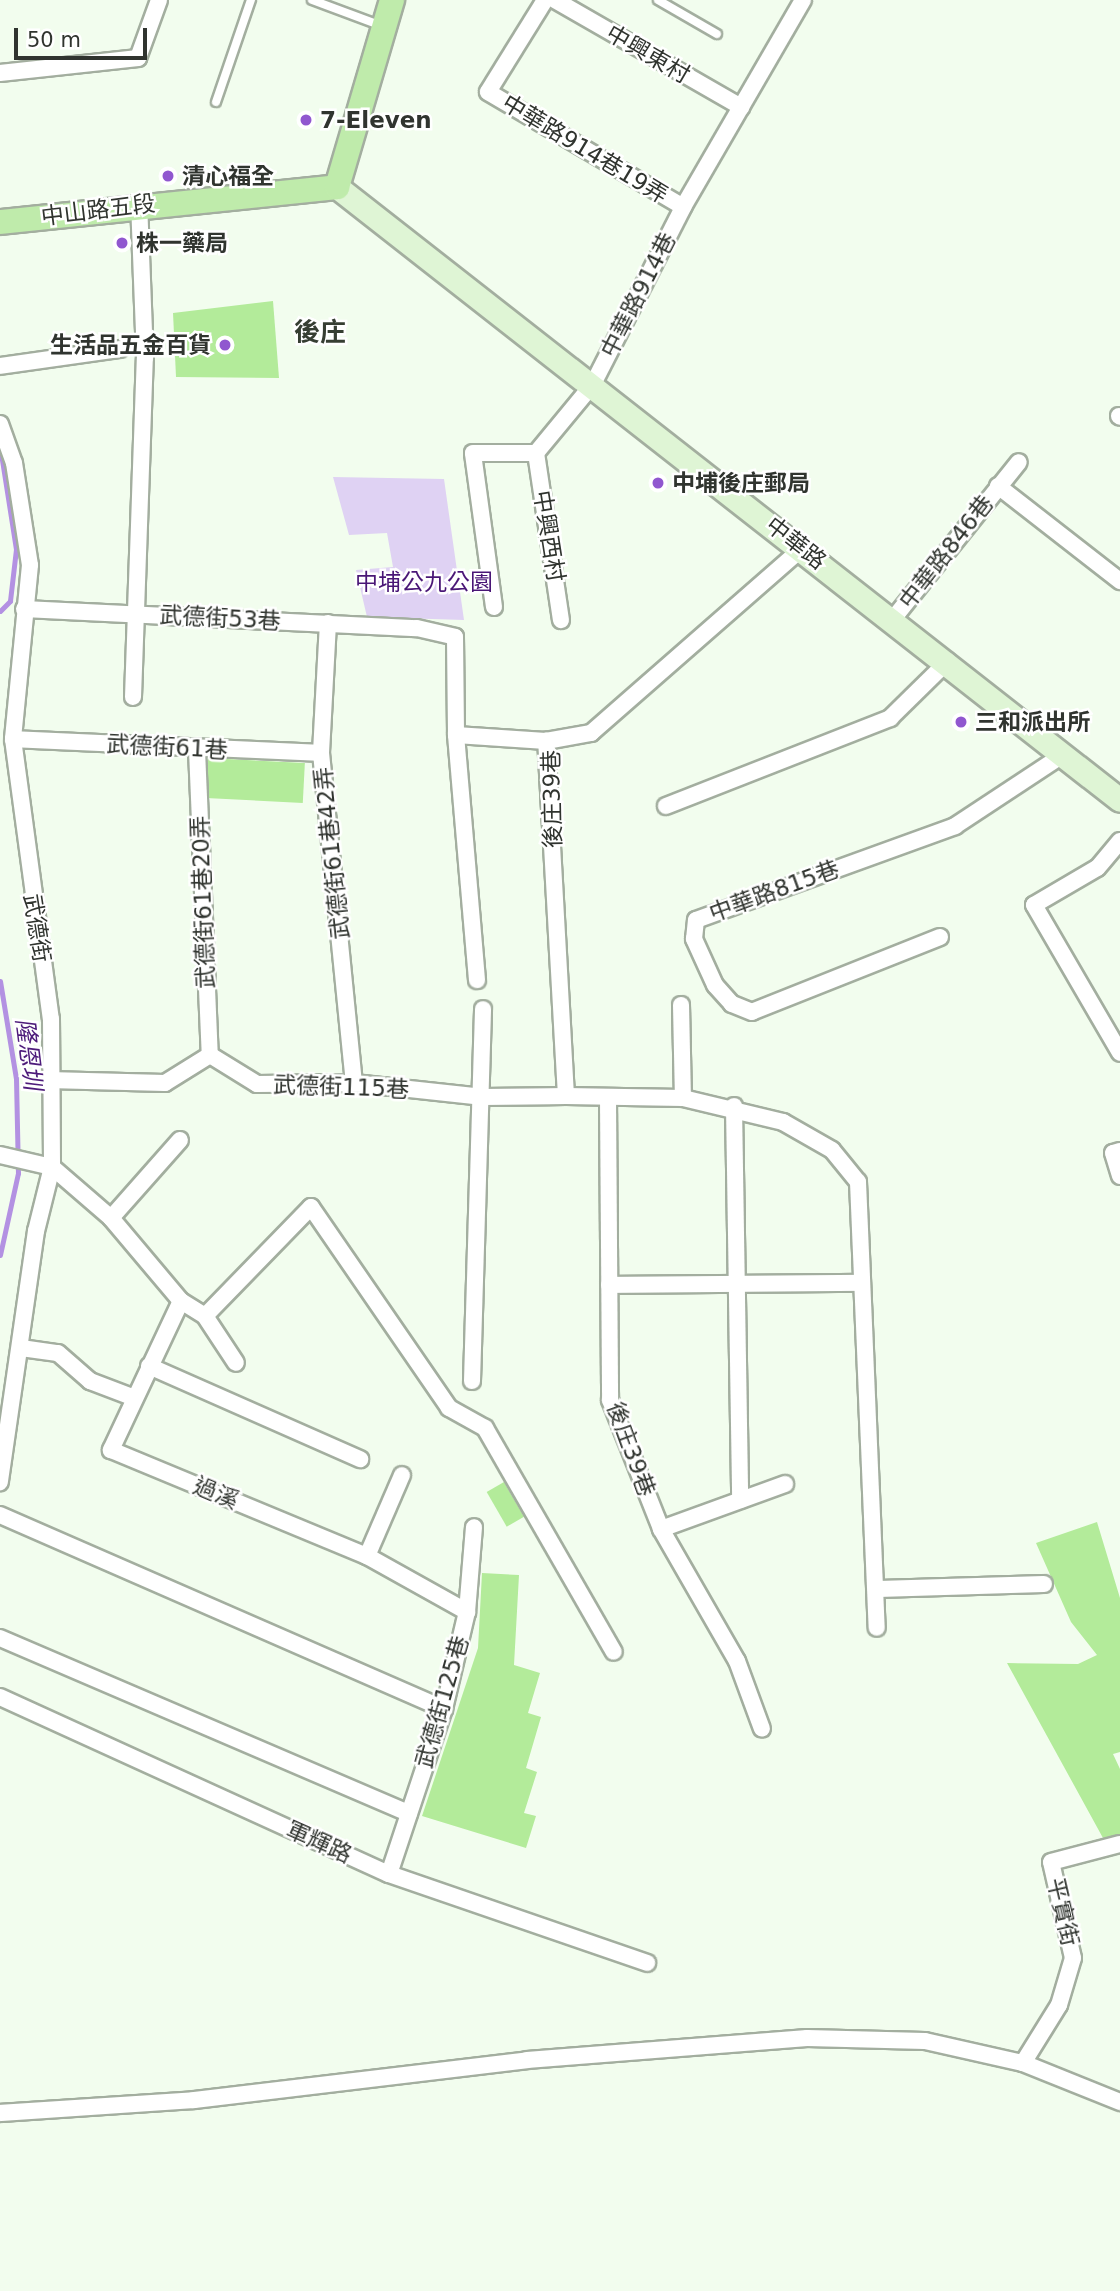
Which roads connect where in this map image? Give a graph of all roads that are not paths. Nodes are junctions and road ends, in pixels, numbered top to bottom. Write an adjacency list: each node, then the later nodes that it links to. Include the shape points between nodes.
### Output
1 (159, 0): 11 (street, via 138,58)
2 (251, 0): 12 (lane)
3 (312, 0): 9 (lane)
4 (392, 0): 9 (main road)
5 (545, 0): 16 (street, 中華路914巷19弄, via 488,92)
6 (555, 0): 13 (street, 中興東村)
7 (659, 0): 10 (lane)
8 (803, 0): 13 (street)
9 (383, 26): 14 (main road)
10 (718, 34)
11 (0, 73)
12 (216, 102)
13 (741, 107): 16 (street)
14 (337, 187): 15 (main road, 中山路五段); 20 (main road, 中華路)
15 (139, 204): 17 (main road, 中山路五段); 29 (street, via 145,358)
16 (683, 207): 20 (street, 中華路914巷)
17 (0, 222)
18 (120, 349): 19 (street)
19 (0, 366)
20 (593, 384): 22 (street); 25 (main road, 中華路)
21 (0, 424): 28 (street, 武德街, via 14,463 30,565)
22 (536, 453): 27 (street, via 473,453); 31 (street, 中興西村)
23 (1020, 462): 24 (street, 中華路846巷)
24 (998, 486): 26 (street, 中華路846巷); 30 (street, 中華路846巷)
25 (802, 548): 30 (main road, 中華路); 37 (street, 後庄39巷, via 591,733)
26 (1120, 581)
27 (494, 607)
28 (24, 609): 29 (street, 武德街53巷); 36 (street, 武德街)
29 (136, 614): 32 (street, 武德街53巷); 34 (street)
30 (893, 619): 33 (main road, 中華路)
31 (561, 620)
32 (328, 624): 35 (street, 武德街53巷, via 417,628 455,637); 39 (street, 武德街61巷42弄)
33 (948, 661): 40 (main road, 中華路); 42 (street, via 890,718)
34 (133, 697)
35 (456, 735): 37 (street); 45 (street)
36 (13, 739): 38 (street, 武德街61巷); 50 (street, 武德街, via 51,1019)
37 (546, 741): 52 (street, 後庄39巷)
38 (197, 750): 39 (street, 武德街61巷); 49 (street, 武德街61巷20弄)
39 (321, 753): 51 (street, 武德街61巷42弄)
40 (1061, 756): 41 (main road, 中華路); 44 (street, 中華路815巷, via 955,826 696,920 694,939 715,985 732,1004 752,1012)
41 (1120, 800)
42 (666, 806)
43 (1120, 841): 48 (street, via 1097,868 1034,905)
44 (940, 937)
45 (477, 980)
46 (681, 1005): 54 (street)
47 (483, 1009): 53 (street)
48 (1120, 1053)
49 (210, 1055): 50 (street, via 165,1083); 51 (street, 武德街115巷, via 257,1084)
50 (48, 1080): 60 (street, 武德街)
51 (354, 1083): 53 (street, 武德街115巷)
52 (566, 1096): 53 (street, 武德街115巷); 55 (street)
53 (483, 1097): 71 (street)
54 (683, 1098): 55 (street); 56 (street)
55 (608, 1100): 65 (street, 後庄39巷)
56 (734, 1106): 63 (street); 64 (street, via 783,1122 832,1150 858,1182)
57 (180, 1140): 62 (street)
58 (1116, 1152): 61 (street)
59 (0, 1155): 60 (street)
60 (52, 1167): 62 (street); 68 (street, 武德街, via 36,1231)
61 (1120, 1176)
62 (111, 1218): 66 (street)
63 (737, 1281): 64 (street); 65 (street); 77 (street)
64 (860, 1283): 83 (street)
65 (609, 1285): 80 (street, 後庄39巷, via 610,1400)
66 (181, 1301): 67 (street); 70 (street, 過溪)
67 (205, 1316): 69 (street); 87 (street, via 311,1207 449,1408 485,1427)
68 (21, 1348): 72 (street, via 58,1353 90,1381); 75 (street, 武德街)
69 (236, 1363)
70 (149, 1366): 72 (street, 過溪); 73 (street)
71 (472, 1381)
72 (132, 1397): 81 (street, 過溪, via 111,1450)
73 (360, 1459)
74 (402, 1475): 81 (street)
75 (0, 1482)
76 (785, 1484): 77 (street)
77 (740, 1500): 80 (street)
78 (0, 1515): 89 (street)
79 (474, 1527): 84 (street, 武德街125巷)
80 (661, 1530): 90 (street, 後庄39巷, via 737,1661)
81 (367, 1556): 84 (street, 過溪)
82 (1044, 1584): 83 (street)
83 (877, 1589): 85 (street)
84 (467, 1612): 89 (street, 武德街125巷)
85 (877, 1628)
86 (0, 1638): 91 (street)
87 (614, 1652)
88 (0, 1698): 93 (street, 軍輝路)
89 (444, 1709): 91 (street, 武德街125巷)
90 (762, 1729)
91 (408, 1813): 93 (street, 武德街125巷)
92 (1120, 1844): 95 (street, 平實街, via 1051,1862 1073,1958 1059,2005)
93 (389, 1874): 94 (street, 軍輝路)
94 (647, 1963)
95 (1023, 2063): 96 (street); 97 (street, via 925,2041 807,2038 527,2060 194,2100)
96 (1120, 2102)
97 (0, 2113)

